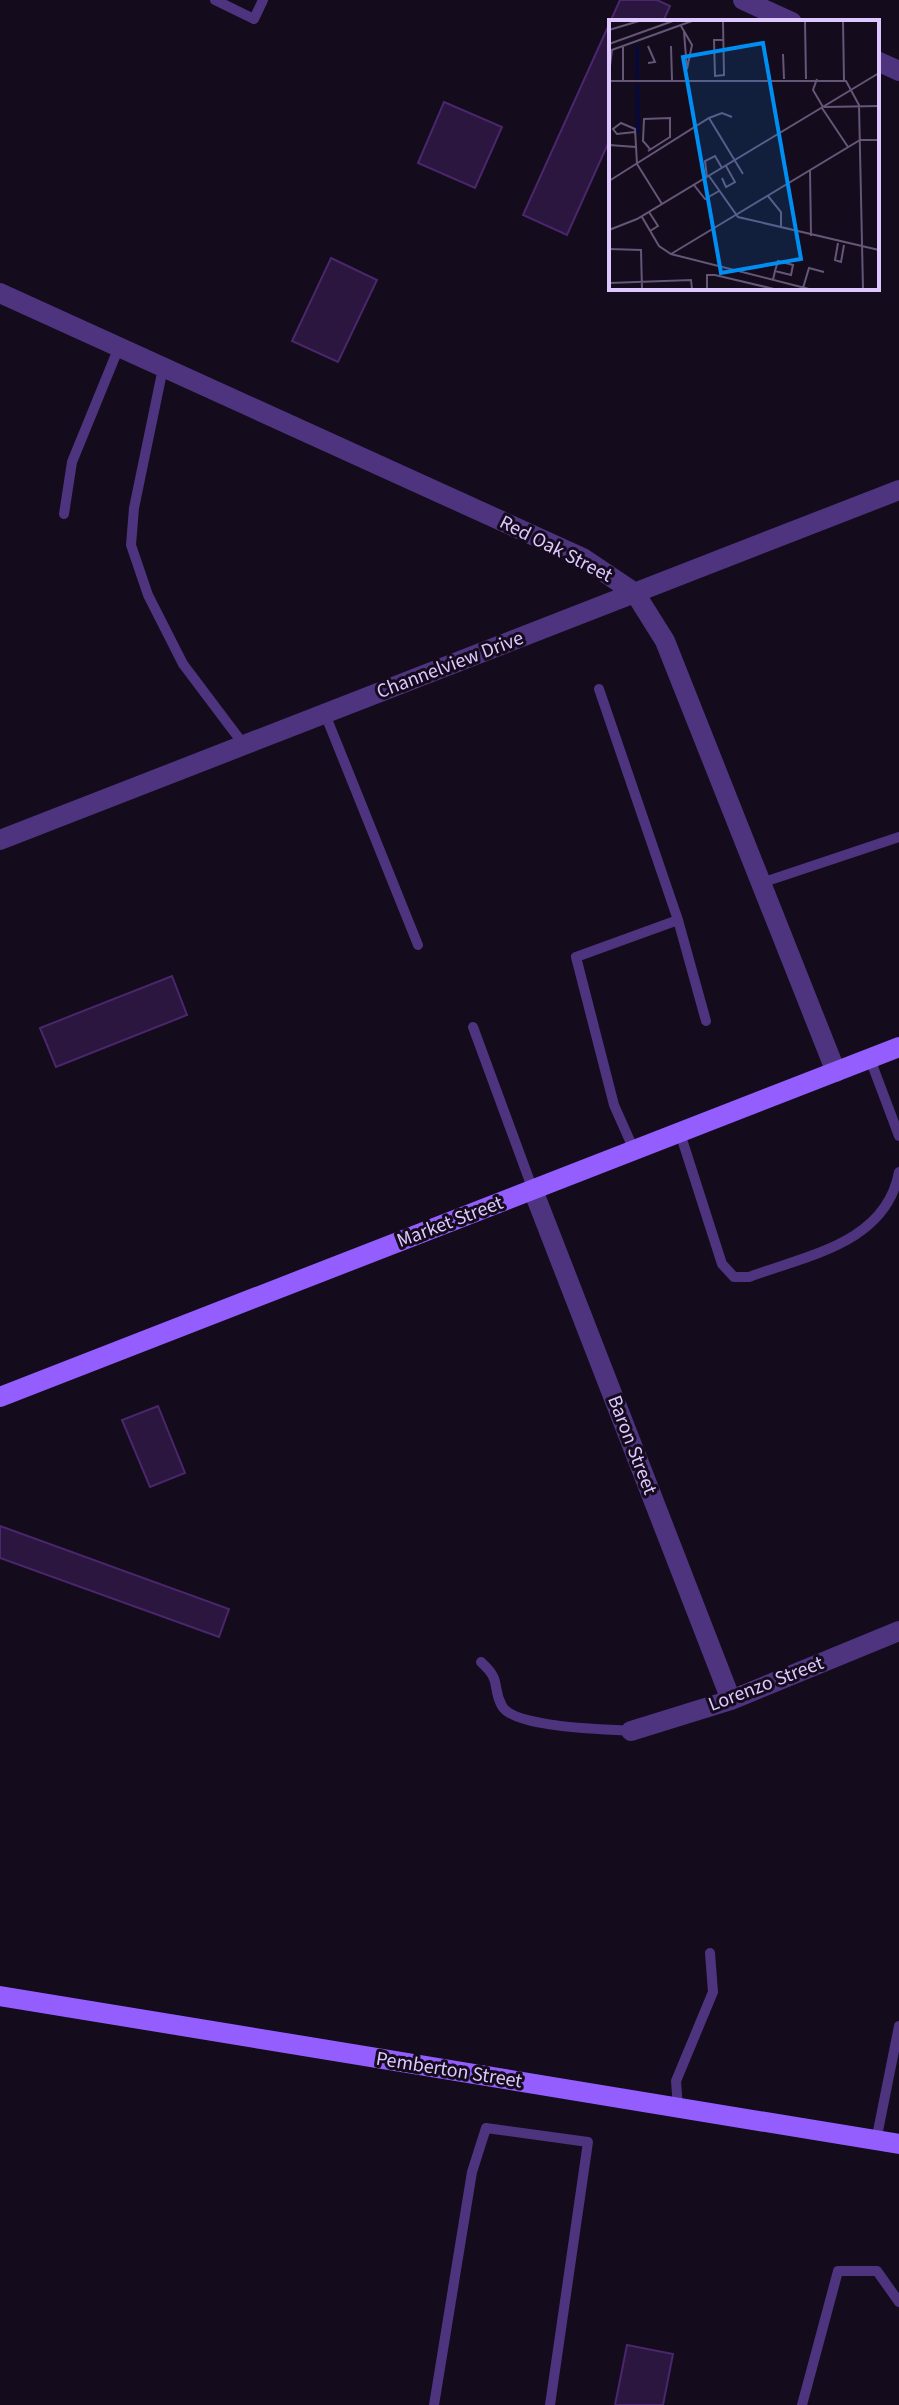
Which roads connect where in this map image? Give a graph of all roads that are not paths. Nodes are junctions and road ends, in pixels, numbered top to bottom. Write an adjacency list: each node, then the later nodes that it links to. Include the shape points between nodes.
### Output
1 (215, 0): 2 (lane, via 254,19)
2 (263, 0)
3 (743, 0): 4 (street)
4 (788, 20)
5 (879, 62): 6 (street)
6 (899, 71)
7 (0, 293): 8 (street, Red Oak Street)
8 (119, 347): 9 (street, Red Oak Street); 11 (lane, via 72,462)
9 (163, 368): 12 (street, Red Oak Street, via 583,558); 15 (lane, via 131,545 148,595 183,664)
10 (899, 490): 12 (street, Channelview Drive)
11 (64, 514)
12 (635, 593): 14 (street, Channelview Drive); 18 (street, Red Oak Street, via 665,641)
13 (599, 689): 19 (lane)
14 (325, 714): 15 (street, Channelview Drive); 20 (lane)
15 (244, 745): 17 (street, Channelview Drive)
16 (899, 837): 18 (lane)
17 (0, 840)
18 (761, 883): 25 (street, Red Oak Street)
19 (678, 920): 21 (lane); 28 (lane, via 576,957 614,1105)
20 (418, 945)
21 (706, 1021)
22 (473, 1027): 30 (lane)
23 (899, 1047): 24 (street, Market Street)
24 (870, 1059): 25 (street, Market Street); 27 (lane)
25 (836, 1072): 26 (street, Market Street)
26 (680, 1133): 28 (street, Market Street); 29 (lane, via 722,1264 734,1277 749,1277 856,1237 879,1220)
27 (899, 1136)
28 (634, 1150): 30 (street, Market Street)
29 (899, 1172)
30 (533, 1190): 31 (street, Market Street); 34 (street, Baron Street)
31 (0, 1397)
32 (899, 1631): 34 (street, Lorenzo Street)
33 (481, 1662): 35 (lane, via 495,1676 502,1707 514,1717)
34 (731, 1700): 35 (street, Lorenzo Street)
35 (631, 1731)
36 (710, 1953): 39 (lane, via 713,1992 676,2081)
37 (0, 1996): 39 (street, Pemberton Street)
38 (899, 2026): 40 (lane)
39 (678, 2108): 40 (street, Pemberton Street)
40 (876, 2141): 41 (street, Pemberton Street)
41 (899, 2144)
42 (899, 2302): 45 (lane, via 877,2271 838,2271)
43 (434, 2405): 44 (lane, via 472,2172 486,2128 588,2142)
44 (550, 2405)
45 (802, 2405)

